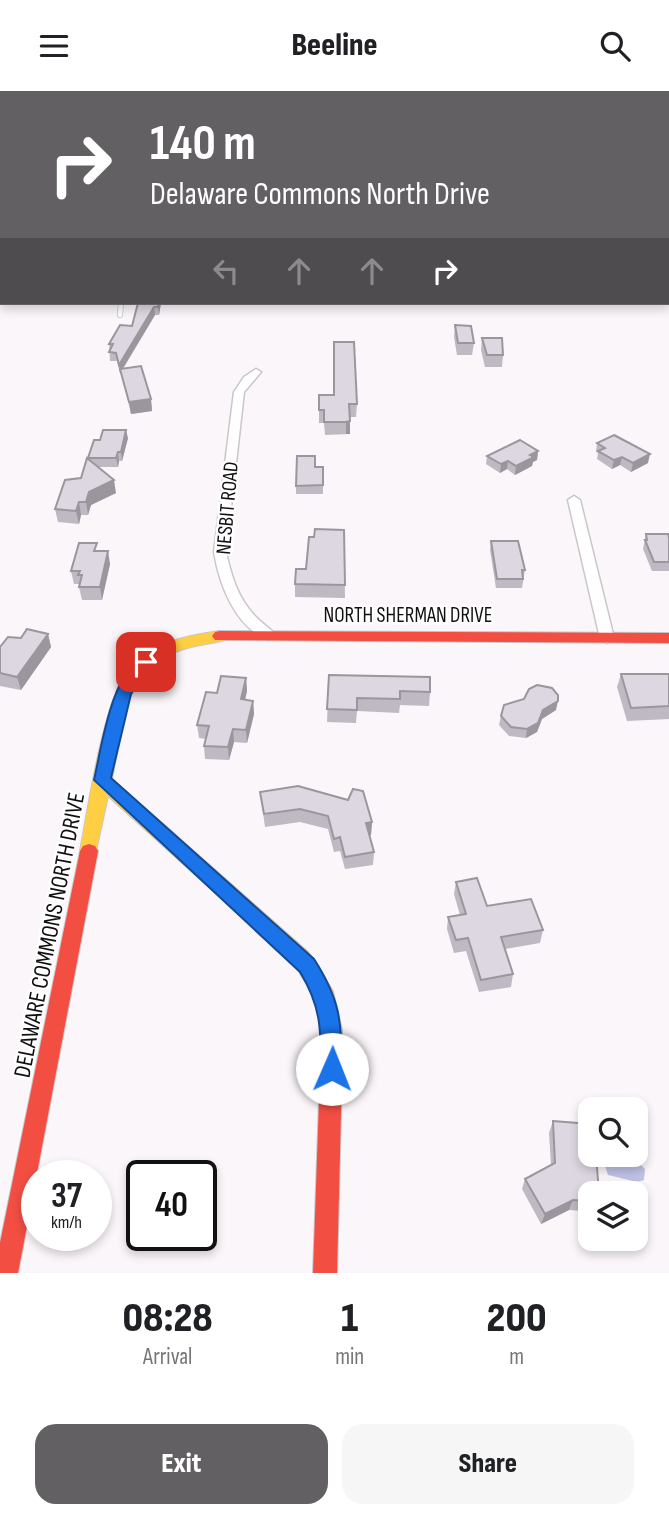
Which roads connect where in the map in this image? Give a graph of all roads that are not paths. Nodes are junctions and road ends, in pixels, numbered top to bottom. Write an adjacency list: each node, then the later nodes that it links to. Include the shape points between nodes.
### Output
1 (121, 305): 2 (lane)
2 (120, 315)
3 (256, 372): 5 (street, NESBIT ROAD, via 239,391 220,552 223,575 233,597)
4 (574, 500): 6 (street)
5 (269, 635): 6 (street, NORTH SHERMAN DRIVE); 8 (street, NORTH SHERMAN DRIVE, via 200,637)
6 (607, 638): 7 (street, NORTH SHERMAN DRIVE)
7 (669, 638)
8 (152, 658): 9 (street, DELAWARE COMMONS NORTH DRIVE, via 131,677 123,694)
9 (102, 780): 10 (street, DELAWARE COMMONS NORTH DRIVE); 11 (street, via 301,958 323,991 332,1030)
10 (6, 1273)
11 (325, 1273)

